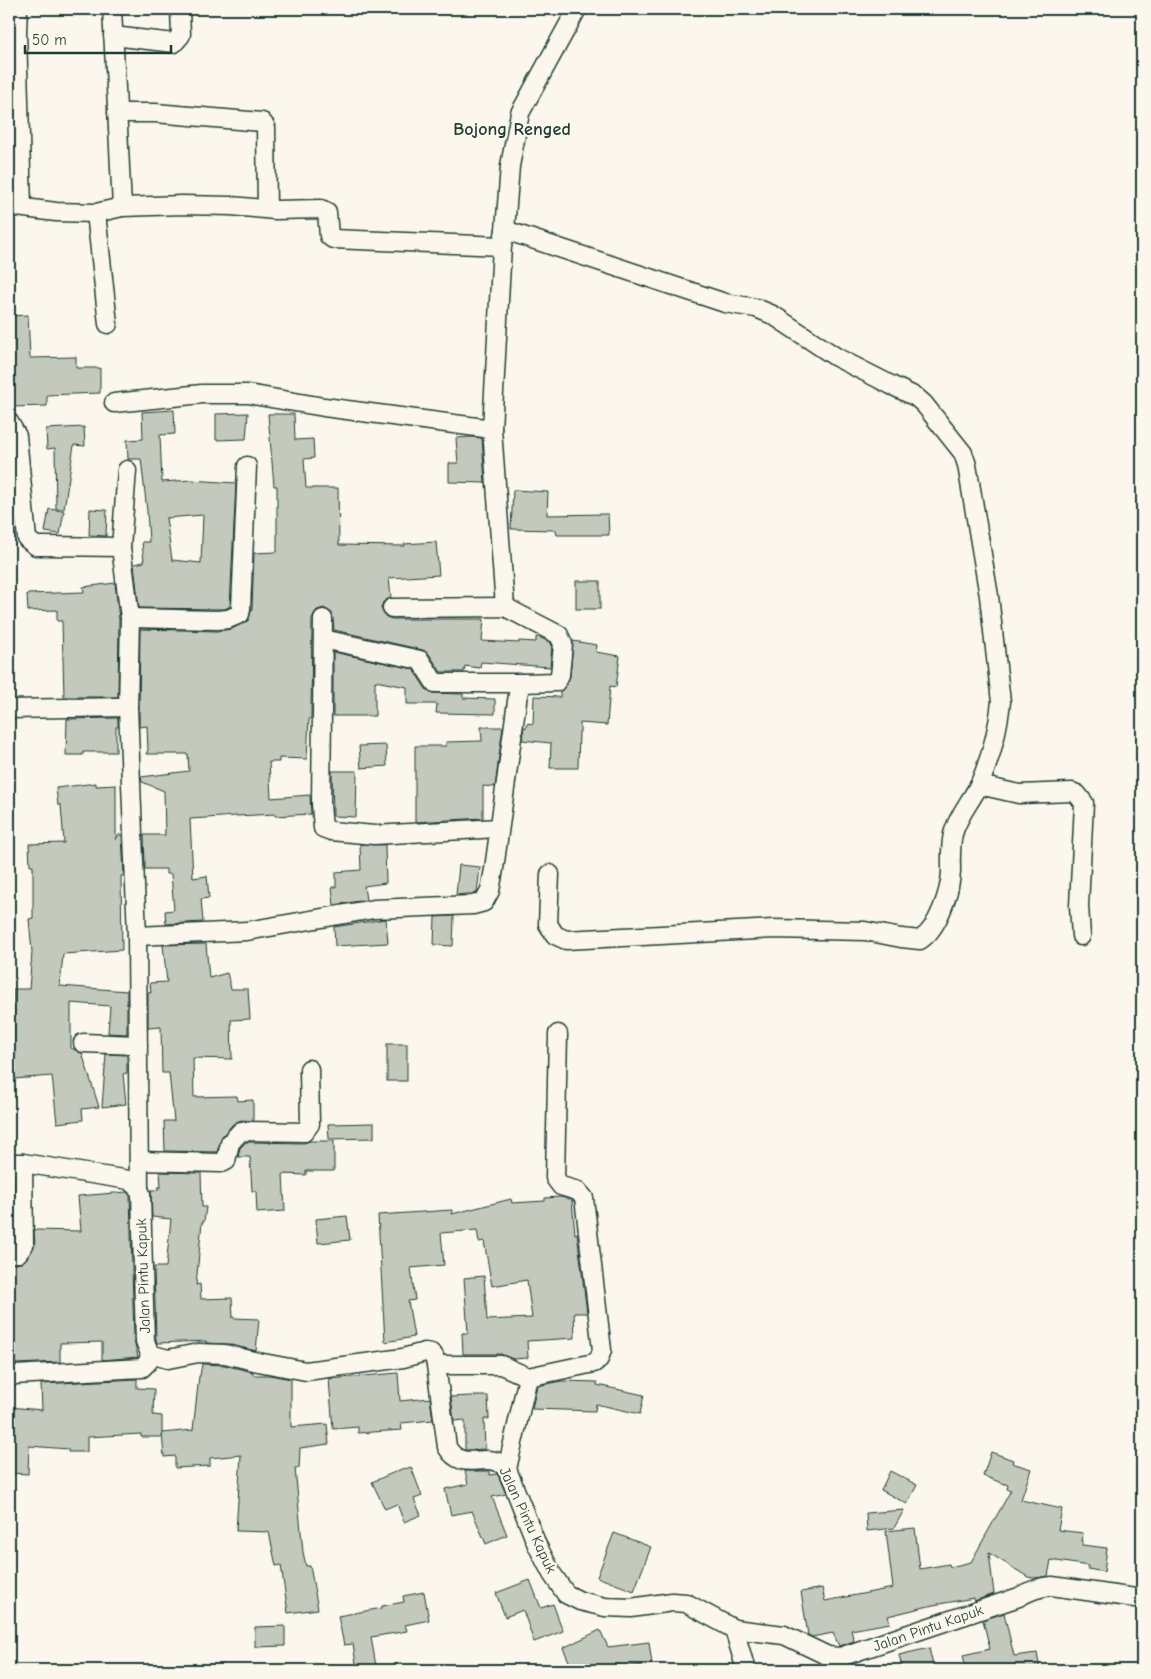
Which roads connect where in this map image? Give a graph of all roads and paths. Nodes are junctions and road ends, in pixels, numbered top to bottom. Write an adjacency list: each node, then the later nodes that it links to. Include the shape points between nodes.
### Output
1 (18, 9): 5 (street)
2 (112, 9): 6 (street)
3 (180, 9): 6 (street, via 181,35 174,43)
4 (577, 9): 12 (street, via 520,113 510,166)
5 (13, 31): 8 (street)
6 (113, 36): 7 (street)
7 (117, 113): 9 (street); 10 (street, via 262,122 266,127)
8 (15, 207): 11 (street)
9 (122, 207): 10 (street); 11 (street)
10 (267, 208): 12 (street, via 324,210 333,239)
11 (96, 212): 13 (street)
12 (503, 238): 16 (street); 28 (street, via 725,303 756,308 773,315 836,357 924,404 963,453 989,596 1001,702 996,737)
13 (108, 324)
14 (114, 403): 16 (street, via 202,394 248,394)
15 (9, 422): 19 (street, via 17,436 27,538 36,546)
16 (492, 429): 20 (street)
17 (247, 466): 22 (street, via 240,614 217,620)
18 (127, 470): 19 (street, Jalan Pintu Kapuk)
19 (121, 547): 22 (street, Jalan Pintu Kapuk)
20 (505, 607): 21 (street); 25 (street, via 552,630 564,644 556,682)
21 (392, 608)
22 (130, 618): 26 (street, Jalan Pintu Kapuk)
23 (323, 619): 24 (street)
24 (323, 639): 25 (street, via 420,660 435,682); 29 (street, via 320,804 323,828 374,835)
25 (522, 683): 29 (street)
26 (128, 707): 27 (street); 31 (street, Jalan Pintu Kapuk)
27 (9, 709)
28 (979, 785): 30 (street, via 964,807 954,832 948,890 940,912 930,932 920,940 865,931 773,929 566,940 555,935 548,924); 32 (street, via 1018,794 1072,792 1081,798 1084,804 1079,906)
29 (498, 828): 31 (street, via 490,891 484,902 472,906 374,908 247,931)
30 (550, 874)
31 (137, 936): 35 (street, Jalan Pintu Kapuk)
32 (1081, 936)
33 (558, 1034): 43 (street, via 555,1178 561,1186 578,1191 584,1198 602,1350 594,1363)
34 (83, 1043): 35 (street)
35 (138, 1045): 37 (street, Jalan Pintu Kapuk)
36 (309, 1069): 37 (street, via 310,1124 304,1132 241,1131 230,1143 226,1161)
37 (139, 1160): 39 (street, Jalan Pintu Kapuk)
38 (16, 1163): 39 (street, via 129,1180); 40 (street, via 24,1244 18,1252)
39 (139, 1189): 41 (street, Jalan Pintu Kapuk, via 145,1341)
40 (9, 1253)
41 (150, 1354): 42 (street, Jalan Pintu Kapuk, via 168,1359 198,1353 225,1354 306,1370 403,1358 425,1352 434,1356); 44 (street, via 142,1368 14,1375)
42 (436, 1365): 43 (street, via 501,1365); 45 (street, Jalan Pintu Kapuk, via 447,1447 452,1456 461,1461 495,1460)
43 (528, 1377): 45 (street)
44 (9, 1378)
45 (507, 1470): 47 (street, Jalan Pintu Kapuk, via 537,1545 566,1594 580,1602 605,1607 686,1603)
46 (1142, 1599): 47 (street, Jalan Pintu Kapuk, via 1041,1587 840,1657 828,1656 784,1635)
47 (734, 1629): 48 (street)
48 (746, 1670)

